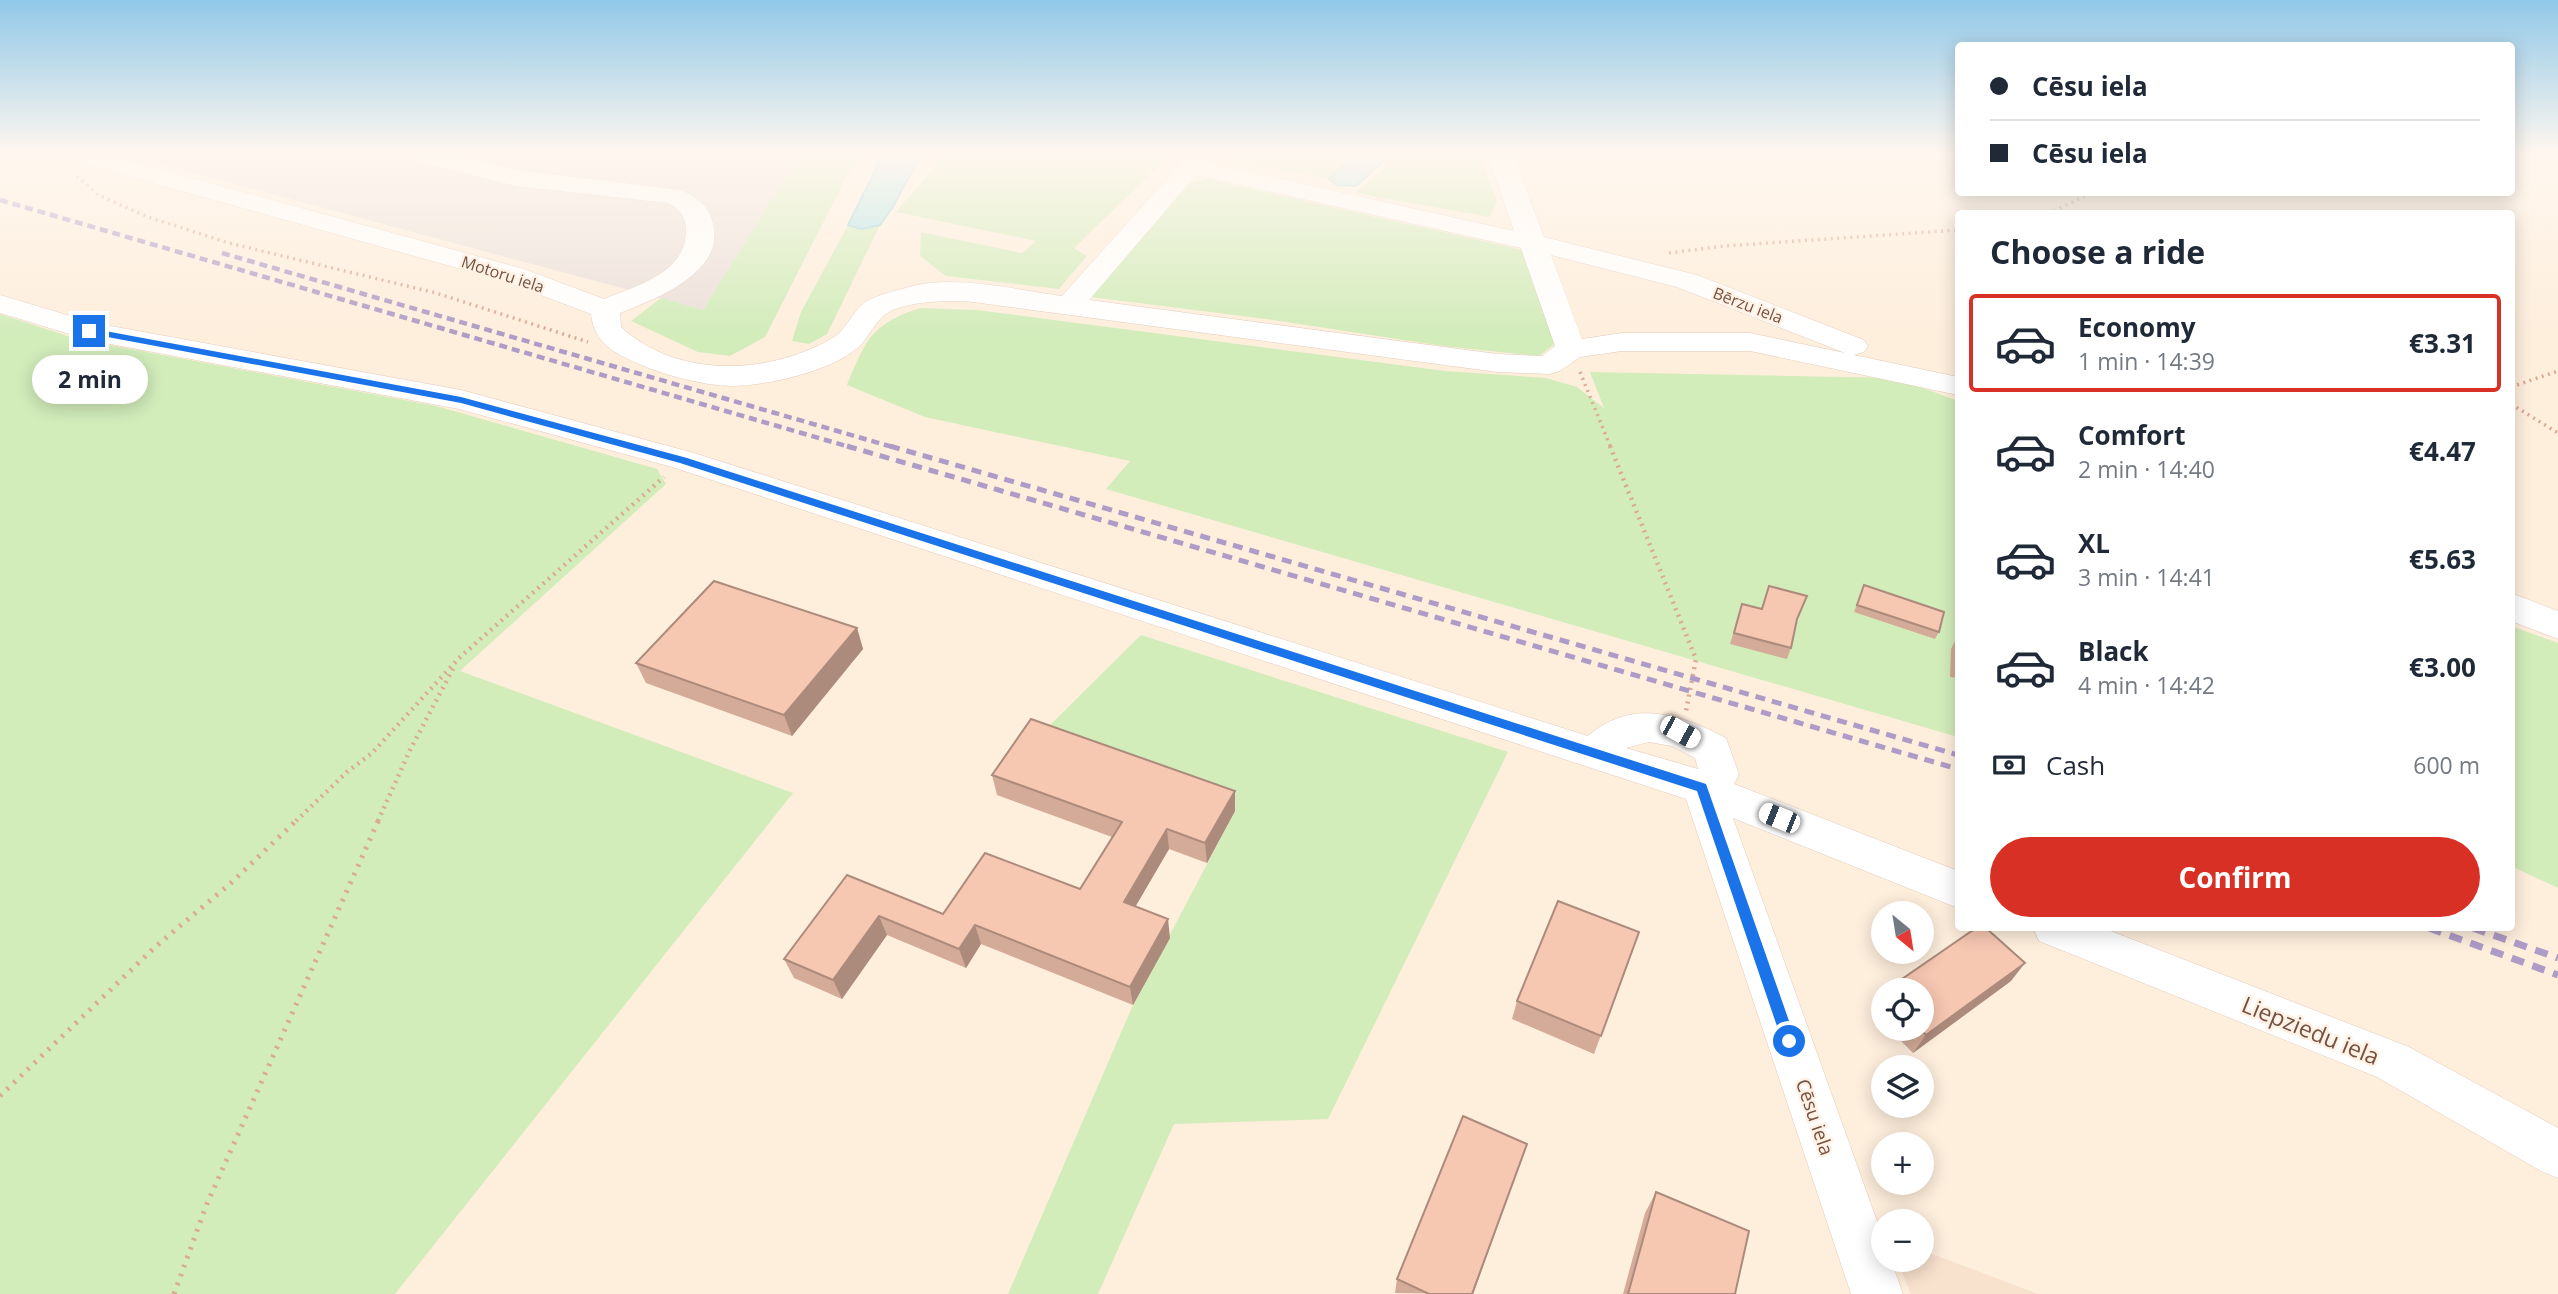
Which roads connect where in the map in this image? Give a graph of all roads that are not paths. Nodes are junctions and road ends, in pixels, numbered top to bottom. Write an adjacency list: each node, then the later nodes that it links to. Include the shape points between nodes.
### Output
1 (271, 214): 9 (street, Motoru iela, via 514,275)
2 (696, 214): 9 (street, via 700,229 688,267)
3 (1149, 214): 8 (street)
4 (1422, 214): 6 (street, Bērzu iela)
5 (1522, 214): 6 (street)
6 (1532, 241): 10 (street); 11 (street, Bērzu iela, via 1687,281)
7 (0, 304): 15 (street, via 89,331 461,400 683,460)
8 (1068, 307): 9 (street, via 965,292 921,293 874,309 845,344 802,365 717,376 661,362 626,347 607,329); 10 (street, via 1497,363 1549,365)
9 (605, 309)
10 (1571, 349): 12 (street, via 1634,341 1750,342)
11 (1955, 385)
12 (1955, 385)
13 (2515, 608): 14 (street)
14 (2558, 626)
15 (1594, 753): 16 (street); 16 (street, via 1617,733 1649,727 1680,732 1712,749 1719,774)
16 (1702, 788): 17 (street); 20 (street, Cēsu iela)
17 (1955, 889)
18 (2062, 931): 19 (street, Liepziedu iela, via 2393,1062)
19 (2558, 1154)
20 (1877, 1294)

